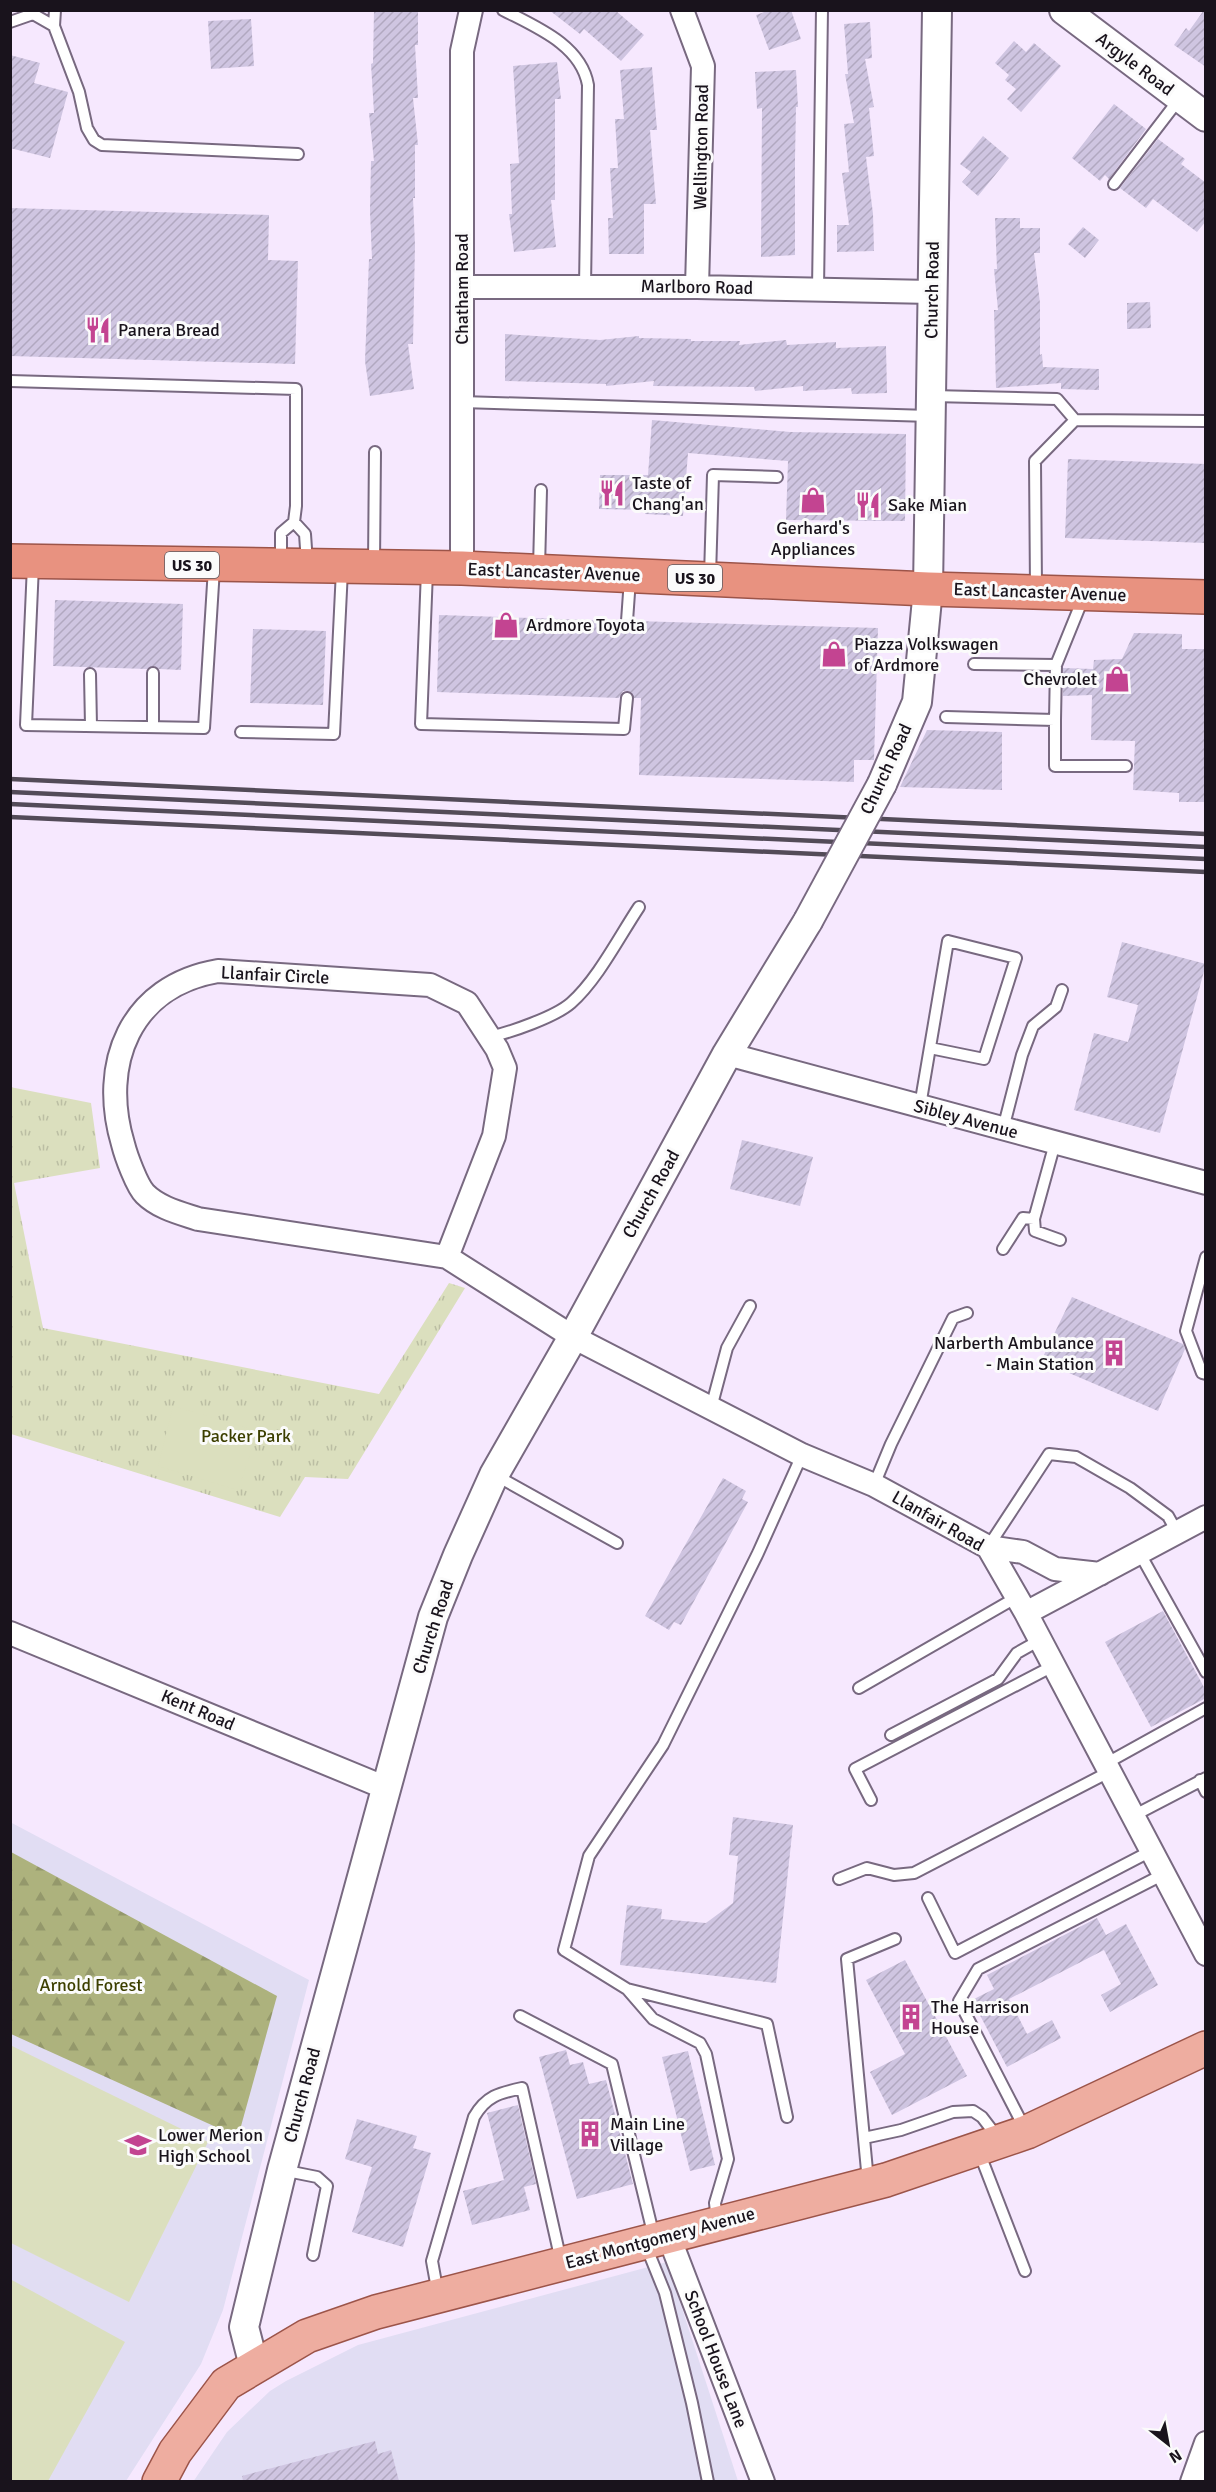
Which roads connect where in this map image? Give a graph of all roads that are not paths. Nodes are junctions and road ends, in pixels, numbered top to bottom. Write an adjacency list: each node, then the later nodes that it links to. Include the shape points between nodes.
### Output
1 (55, 10): 9 (lane)
2 (471, 10): 14 (street, Chatham Road, via 462,51)
3 (503, 10): 15 (lane, via 567,48 586,71)
4 (682, 10): 16 (street, Wellington Road, via 703,66)
5 (822, 10): 17 (lane)
6 (937, 10): 18 (street, Church Road)
7 (1064, 10): 10 (street, Argyle Road)
8 (10, 21): 9 (lane, via 33,15)
9 (54, 26): 12 (lane, via 79,92 87,128 102,145)
10 (1180, 98): 11 (street, Argyle Road); 13 (lane)
11 (1206, 117)
12 (298, 154)
13 (1114, 184)
14 (463, 287): 15 (street, Marlboro Road); 20 (street, Chatham Road)
15 (585, 287): 16 (street, Marlboro Road)
16 (697, 287): 17 (street, Marlboro Road)
17 (818, 289): 18 (street, Marlboro Road)
18 (932, 292): 21 (street, Church Road)
19 (10, 381): 27 (lane, via 296,389)
20 (462, 402): 21 (lane); 33 (street, Chatham Road)
21 (931, 406): 22 (lane, via 1058,399); 37 (street, Church Road)
22 (1075, 420): 23 (lane); 38 (lane, via 1035,461)
23 (1206, 422)
24 (375, 452): 31 (lane)
25 (777, 477): 36 (lane, via 713,475)
26 (541, 490): 34 (lane)
27 (294, 522): 30 (lane, via 305,534); 30 (lane, via 281,533)
28 (22, 562): 29 (highway, East Lancaster Avenue / US 30); 49 (lane, via 26,724)
29 (215, 565): 30 (highway, East Lancaster Avenue / US 30); 50 (lane, via 204,728)
30 (294, 566): 31 (highway, East Lancaster Avenue / US 30)
31 (358, 567): 32 (highway, East Lancaster Avenue / US 30); 51 (lane, via 334,734)
32 (427, 568): 33 (highway, East Lancaster Avenue / US 30); 46 (lane, via 421,724 624,729)
33 (462, 568): 34 (highway, East Lancaster Avenue / US 30)
34 (539, 572): 35 (highway, East Lancaster Avenue / US 30)
35 (630, 575): 36 (highway, East Lancaster Avenue / US 30); 41 (lane)
36 (710, 579): 37 (highway, East Lancaster Avenue / US 30)
37 (928, 589): 38 (highway, East Lancaster Avenue / US 30); 57 (street, Church Road, bridge, via 917,702 882,784 808,921)
38 (1036, 592): 39 (highway, East Lancaster Avenue / US 30)
39 (1085, 593): 40 (highway, East Lancaster Avenue / US 30); 43 (lane)
40 (1206, 597)
41 (627, 621)
42 (974, 664): 43 (lane)
43 (1056, 665): 48 (lane)
44 (153, 673): 50 (lane)
45 (90, 674): 49 (lane)
46 (627, 698)
47 (946, 717): 48 (lane)
48 (1055, 720): 52 (lane, via 1055,766)
49 (91, 726): 50 (lane)
50 (153, 727)
51 (241, 732)
52 (1126, 766)
53 (639, 907): 55 (lane, via 570,1004 515,1031)
54 (1062, 990): 59 (lane, via 1056,1007 1033,1026)
55 (490, 1037): 65 (street, Llanfair Circle, via 506,1068 494,1136); 65 (street, Llanfair Circle, via 467,1003 430,985 218,971 198,974 147,1004 123,1043 115,1089 117,1123 143,1193 170,1210 198,1219)
56 (930, 1048): 56 (lane, via 948,941 1016,958 984,1059); 58 (lane)
57 (727, 1054): 58 (street, Sibley Avenue); 69 (street, Church Road)
58 (920, 1106): 59 (street, Sibley Avenue)
59 (1003, 1130): 60 (street, Sibley Avenue)
60 (1055, 1143): 61 (street, Sibley Avenue); 62 (lane)
61 (1206, 1183)
62 (1034, 1219): 63 (lane, via 1035,1231); 64 (lane, via 1023,1218)
63 (1060, 1240)
64 (1003, 1249)
65 (447, 1257): 69 (street, Llanfair Circle)
66 (1206, 1257): 70 (lane, via 1186,1331 1202,1373)
67 (750, 1306): 71 (lane, via 728,1348)
68 (967, 1313): 74 (lane, via 953,1317)
69 (573, 1337): 71 (street, Llanfair Road); 73 (street, Church Road)
70 (1206, 1374)
71 (711, 1408): 72 (street, Llanfair Road)
72 (802, 1455): 74 (street, Llanfair Road); 101 (lane, via 663,1745 589,1856 564,1950)
73 (494, 1475): 77 (lane); 91 (street, Church Road, via 433,1617)
74 (874, 1485): 78 (street, Llanfair Road)
75 (1206, 1518): 76 (street)
76 (1177, 1532): 78 (lane, via 1168,1516 1130,1488 1076,1457 1049,1454); 79 (street)
77 (617, 1543)
78 (988, 1547): 80 (street, via 1023,1552 1055,1569); 81 (street, Llanfair Road)
79 (1139, 1552): 80 (street); 85 (lane)
80 (1100, 1574): 81 (street)
81 (1022, 1605): 83 (street, Llanfair Road); 86 (lane)
82 (10, 1633): 91 (street, Kent Road)
83 (1040, 1640): 84 (street, Llanfair Road); 88 (lane, via 1017,1653 998,1679)
84 (1053, 1666): 89 (street, Llanfair Road); 93 (lane, via 855,1769)
85 (1206, 1672)
86 (859, 1688)
87 (1206, 1708): 89 (lane)
88 (891, 1735)
89 (1107, 1768): 94 (street, Llanfair Road); 97 (lane, via 914,1873 894,1875 867,1868)
90 (1203, 1779): 92 (lane); 94 (lane)
91 (386, 1788): 107 (street, Church Road)
92 (1206, 1792)
93 (871, 1800)
94 (1132, 1816): 95 (street, Llanfair Road)
95 (1151, 1851): 96 (street, Llanfair Road); 98 (lane, via 955,1953)
96 (1164, 1874): 100 (street, Llanfair Road); 106 (lane, via 978,1969 959,2001)
97 (839, 1879)
98 (928, 1898)
99 (895, 1939): 105 (lane, via 847,1959)
100 (1206, 1954)
101 (627, 1989): 104 (lane, via 767,2024); 109 (lane, via 653,2019 700,2043 706,2054 728,2159 716,2203)
102 (520, 2016): 110 (lane, via 612,2064)
103 (1206, 2048): 106 (main road, East Montgomery Avenue)
104 (787, 2117)
105 (864, 2138): 106 (lane, via 953,2112 973,2111); 108 (lane)
106 (1002, 2141): 108 (main road, East Montgomery Avenue); 113 (lane)
107 (282, 2170): 111 (lane, via 317,2177 327,2186); 115 (street, Church Road, via 243,2327)
108 (868, 2184): 109 (main road, East Montgomery Avenue)
109 (717, 2223): 110 (main road, East Montgomery Avenue)
110 (656, 2240): 112 (main road, East Montgomery Avenue); 118 (lane); 119 (street, School House Lane)
111 (313, 2254)
112 (561, 2264): 114 (main road, East Montgomery Avenue); 114 (lane, via 522,2088 503,2092 482,2103 474,2117 432,2261)
113 (1025, 2271)
114 (438, 2296): 115 (main road, East Montgomery Avenue, via 307,2336)
115 (254, 2366): 117 (main road, East Montgomery Avenue, via 226,2384 175,2452)
116 (1206, 2443): 120 (street)
117 (159, 2481)
118 (708, 2481)
119 (764, 2481)
120 (1192, 2481)

